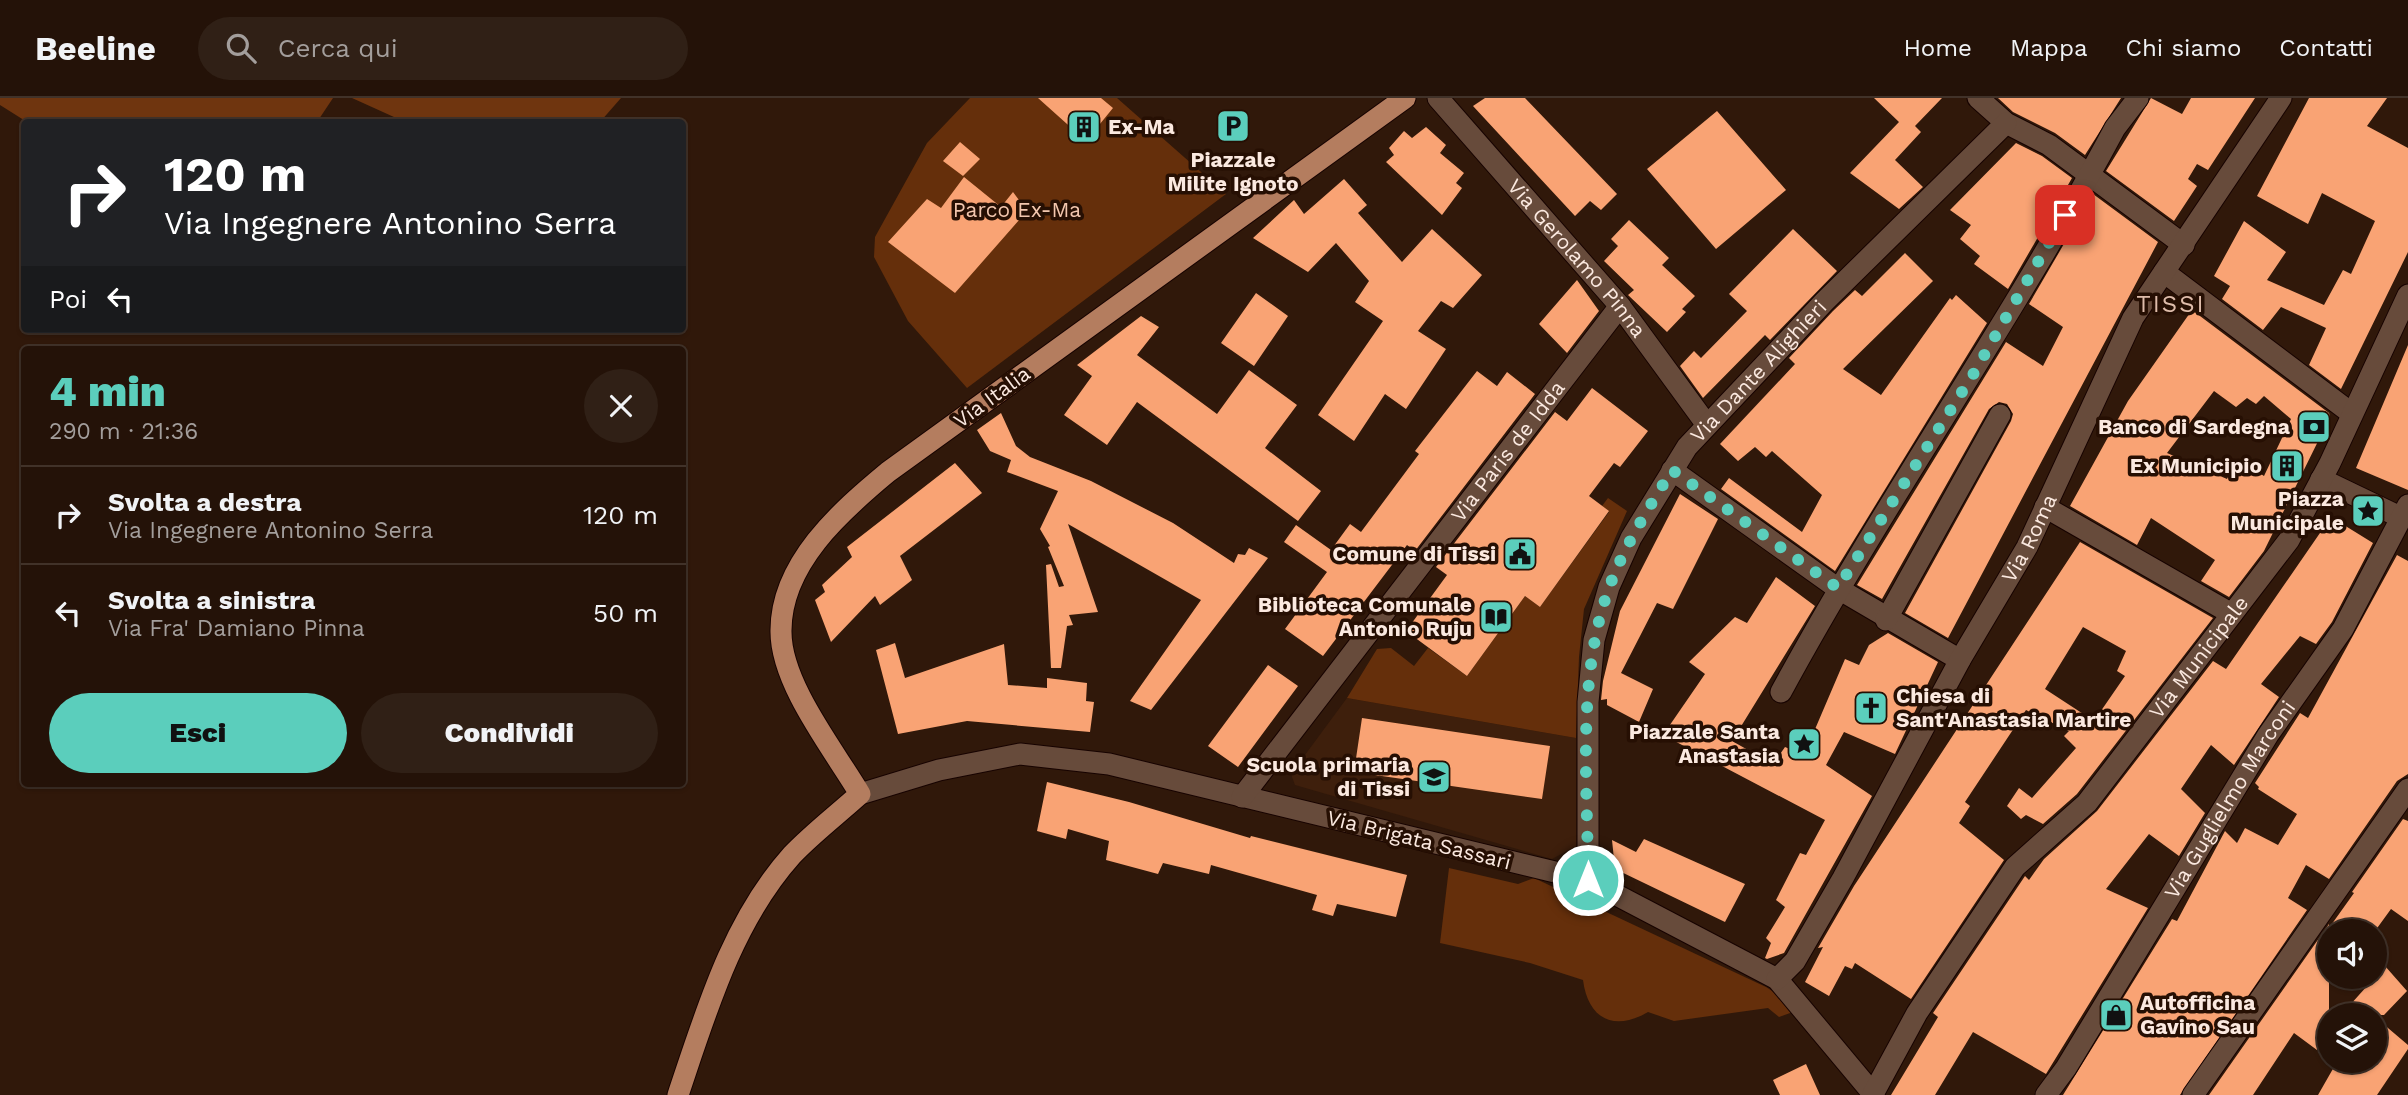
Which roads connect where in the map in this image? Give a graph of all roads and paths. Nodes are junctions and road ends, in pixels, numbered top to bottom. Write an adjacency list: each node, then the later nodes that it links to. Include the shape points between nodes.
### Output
1 (1405, 98): 25 (main road, Via Italia, via 888,472 843,510 808,553 787,594 780,632 800,695)
2 (1438, 98): 11 (street, Via Gerolamo Pinna)
3 (1978, 98): 6 (street)
4 (2138, 98): 7 (street, via 2115,128)
5 (2281, 98): 8 (street, Via Roma)
6 (2006, 123): 7 (street); 14 (street, Via Dante Alighieri)
7 (2091, 174): 8 (street); 19 (street, via 1974,373)
8 (2184, 245): 9 (street, Via Roma)
9 (2164, 272): 12 (street); 17 (street, Via Roma, via 2133,318)
10 (2408, 295): 12 (street, Via Municipale)
11 (1620, 306): 14 (street, Via Gerolamo Pinna); 26 (street, Via Paris de Idda)
12 (2351, 413): 16 (street, Via Municipale)
13 (2000, 415): 21 (street)
14 (1707, 425): 15 (street, Via Dante Alighieri)
15 (1672, 470): 19 (street); 27 (street, Via Dante Alighieri, via 1631,538 1609,587 1594,640 1588,702)
16 (2321, 479): 18 (street); 20 (street, Via Municipale, via 2289,540)
17 (2045, 507): 20 (street); 22 (street, Via Roma, via 2027,547)
18 (2404, 511): 31 (street, Via Guglielmo Marconi, via 2343,629 2269,735)
19 (1838, 588): 21 (street); 23 (street)
20 (2232, 614): 29 (street, Via Municipale, via 2087,803 2015,867 1917,1013)
21 (1886, 620): 22 (street)
22 (1960, 660): 28 (street, Via Roma, via 1843,878 1795,961)
23 (1782, 692)
24 (2408, 789): 32 (street)
25 (860, 794): 26 (street, Via Brigata Sassari, via 939,769 1020,754 1108,764); 30 (main road, Via Brigata Sassari, via 792,856 748,917 715,986)
26 (1242, 797): 27 (street, Via Brigata Sassari)
27 (1588, 880): 28 (street, Via Brigata Sassari)
28 (1777, 979): 29 (street)
29 (1873, 1094)
30 (678, 1095)
31 (2046, 1095)
32 (2193, 1095)

